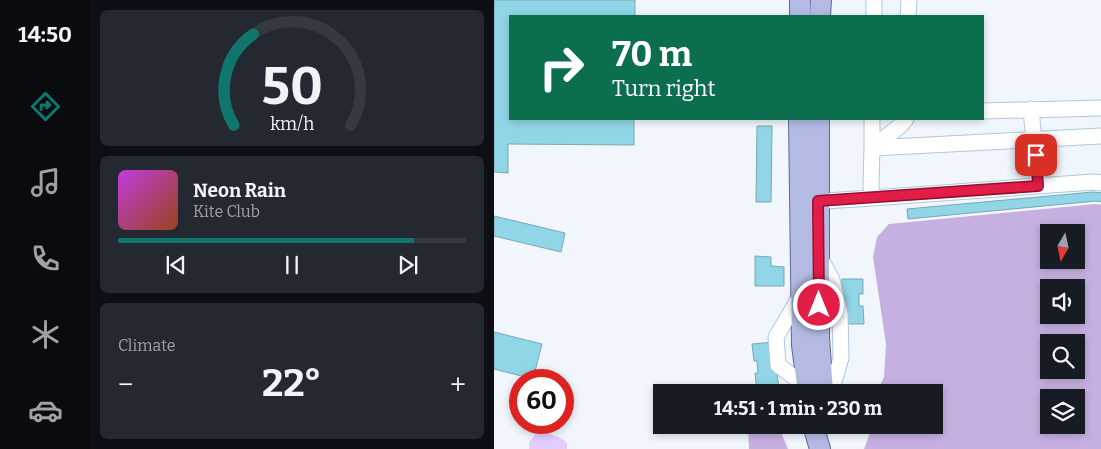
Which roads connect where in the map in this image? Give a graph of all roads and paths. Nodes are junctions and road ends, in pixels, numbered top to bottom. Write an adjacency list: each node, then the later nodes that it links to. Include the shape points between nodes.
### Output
1 (800, 0): 5 (main road)
2 (821, 0): 6 (main road)
3 (874, 0): 7 (lane)
4 (909, 0): 8 (lane)
5 (800, 15)
6 (820, 15)
7 (874, 15)
8 (908, 15)
9 (1101, 108): 10 (lane)
10 (1031, 109): 11 (lane); 17 (lane)
11 (984, 111)
12 (799, 120): 22 (main road)
13 (819, 120): 22 (main road)
14 (872, 120): 18 (lane)
15 (905, 120): 18 (lane)
16 (1101, 136): 17 (lane)
17 (1034, 139): 18 (lane); 20 (lane)
18 (872, 148): 21 (lane)
19 (1101, 183): 20 (lane)
20 (1038, 186): 21 (lane)
21 (872, 198): 22 (lane)
22 (809, 202): 23 (main road); 24 (main road)
23 (819, 255): 27 (main road, via 819,338); 28 (lane, via 832,280 840,314 841,358)
24 (802, 293): 25 (lane, via 776,337 778,365); 26 (main road, via 802,345)
25 (803, 384)
26 (810, 384)
27 (813, 384)
28 (833, 384)
29 (816, 434): 31 (main road)
30 (825, 434): 32 (main road)
31 (820, 449)
32 (826, 449)

